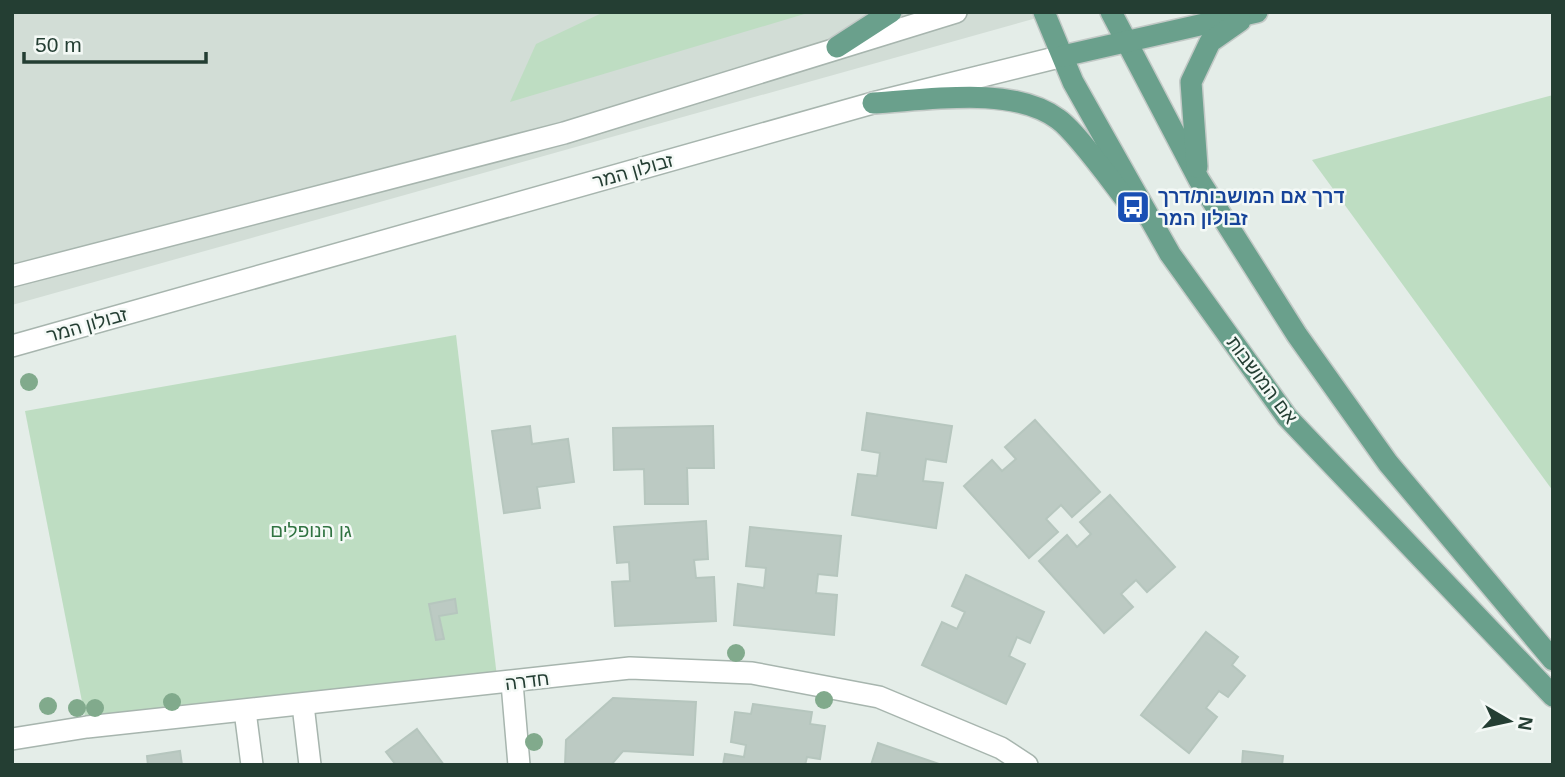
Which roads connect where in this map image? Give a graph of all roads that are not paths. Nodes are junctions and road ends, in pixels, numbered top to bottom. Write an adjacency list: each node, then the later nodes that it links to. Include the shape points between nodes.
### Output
1 (891, 12): 7 (main road)
2 (956, 12): 7 (street)
3 (1044, 12): 8 (main road, אם המושבות)
4 (1111, 12): 6 (main road)
5 (1253, 13): 6 (main road, זבולון המר); 10 (main road, via 1210,42 1191,82)
6 (1125, 43): 8 (main road, זבולון המר); 10 (main road)
7 (837, 47): 12 (street, via 564,133)
8 (1063, 56): 9 (street, זבולון המר); 11 (main road, אם המושבות, via 1073,82)
9 (873, 103): 11 (main road, via 974,97 1031,103 1060,120); 13 (street, זבולון המר)
10 (1199, 180): 14 (main road, via 1297,335 1388,463)
11 (1170, 254): 16 (main road, אם המושבות, via 1287,417)
12 (12, 276)
13 (12, 346)
14 (1553, 660)
15 (512, 684): 17 (street, חדרה); 22 (street); 23 (street, חדרה, via 630,668 752,673 879,696 1001,748)
16 (1553, 696)
17 (303, 705): 18 (street, חדרה); 21 (street)
18 (245, 711): 19 (street, חדרה); 20 (street)
19 (12, 739)
20 (252, 765)
21 (310, 765)
22 (519, 765)
23 (1027, 765)

